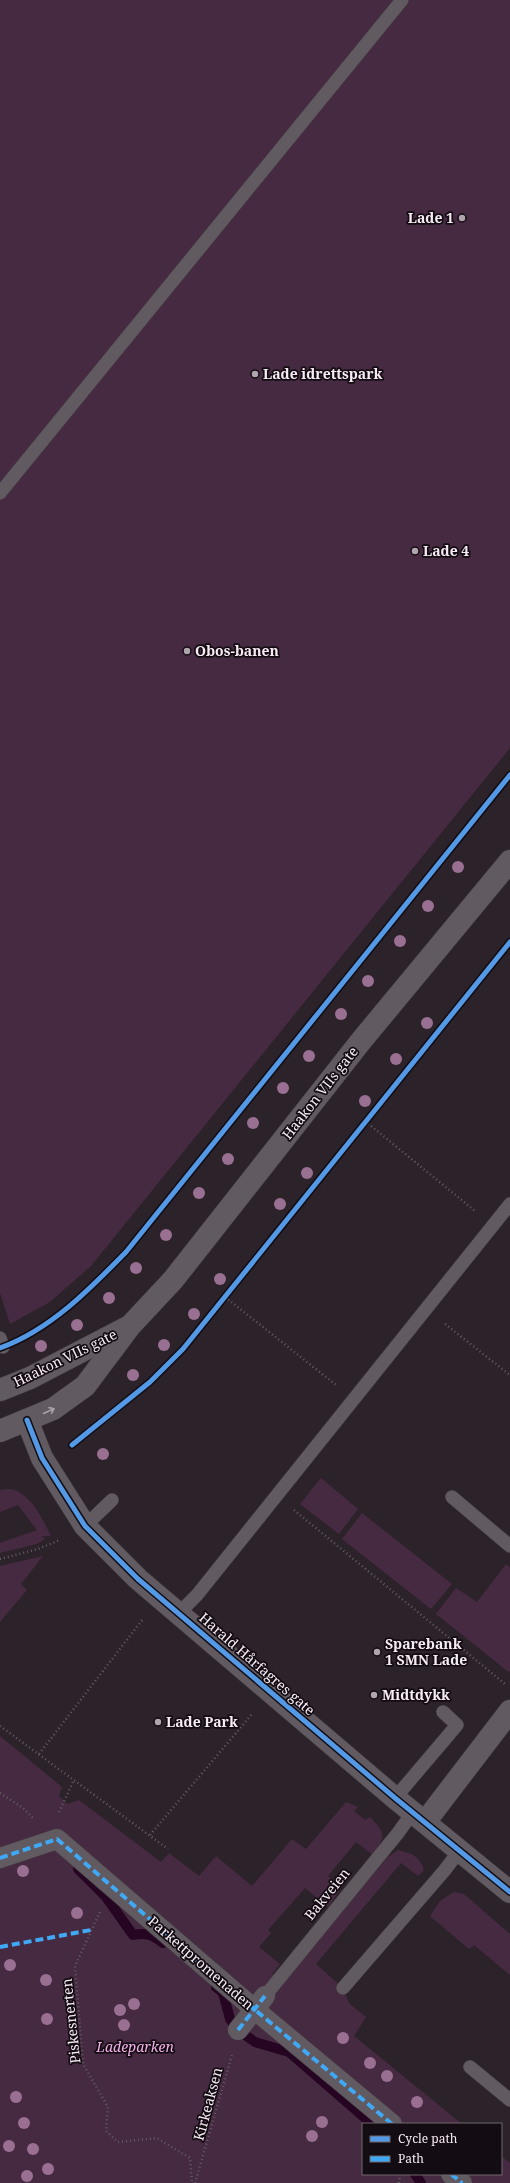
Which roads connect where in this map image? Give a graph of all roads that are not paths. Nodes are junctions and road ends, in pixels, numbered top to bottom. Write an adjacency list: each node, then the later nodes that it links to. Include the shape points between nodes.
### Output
1 (402, 0): 2 (lane)
2 (0, 493)
3 (510, 861): 5 (main road, Haakon VIIs gate, via 362,1041 173,1280)
4 (510, 1204): 13 (lane, via 277,1496)
5 (130, 1326): 6 (main road, Haakon VIIs gate, via 30,1378); 7 (main road, Haakon VIIs gate, one-way to 5, via 53,1409 85,1386)
6 (0, 1390)
7 (27, 1420): 8 (main road, Haakon VIIs gate); 11 (main road, Harald Hårfagres gate, via 42,1458)
8 (0, 1432)
9 (452, 1497): 12 (lane)
10 (112, 1500): 11 (lane)
11 (85, 1526): 13 (main road, Harald Hårfagres gate, via 138,1579)
12 (510, 1546)
13 (179, 1613): 16 (main road, Harald Hårfagres gate)
14 (510, 1711): 17 (main road)
15 (443, 1712): 16 (lane, via 456,1725)
16 (395, 1798): 17 (main road, Harald Hårfagres gate)
17 (419, 1817): 18 (main road, Harald Hårfagres gate); 22 (lane, Bakveien, via 398,1833)
18 (460, 1850): 20 (main road, Harald Hårfagres gate); 21 (lane)
19 (0, 1858): 22 (street, Parkettpromenaden, via 57,1839 113,1888)
20 (510, 1892)
21 (343, 1988)
22 (259, 2002): 23 (street); 26 (street, Parkettpromenaden)
23 (238, 2030)
24 (470, 2067): 25 (lane)
25 (510, 2100)
26 (391, 2123)
27 (452, 2175): 28 (street)
28 (462, 2183)

